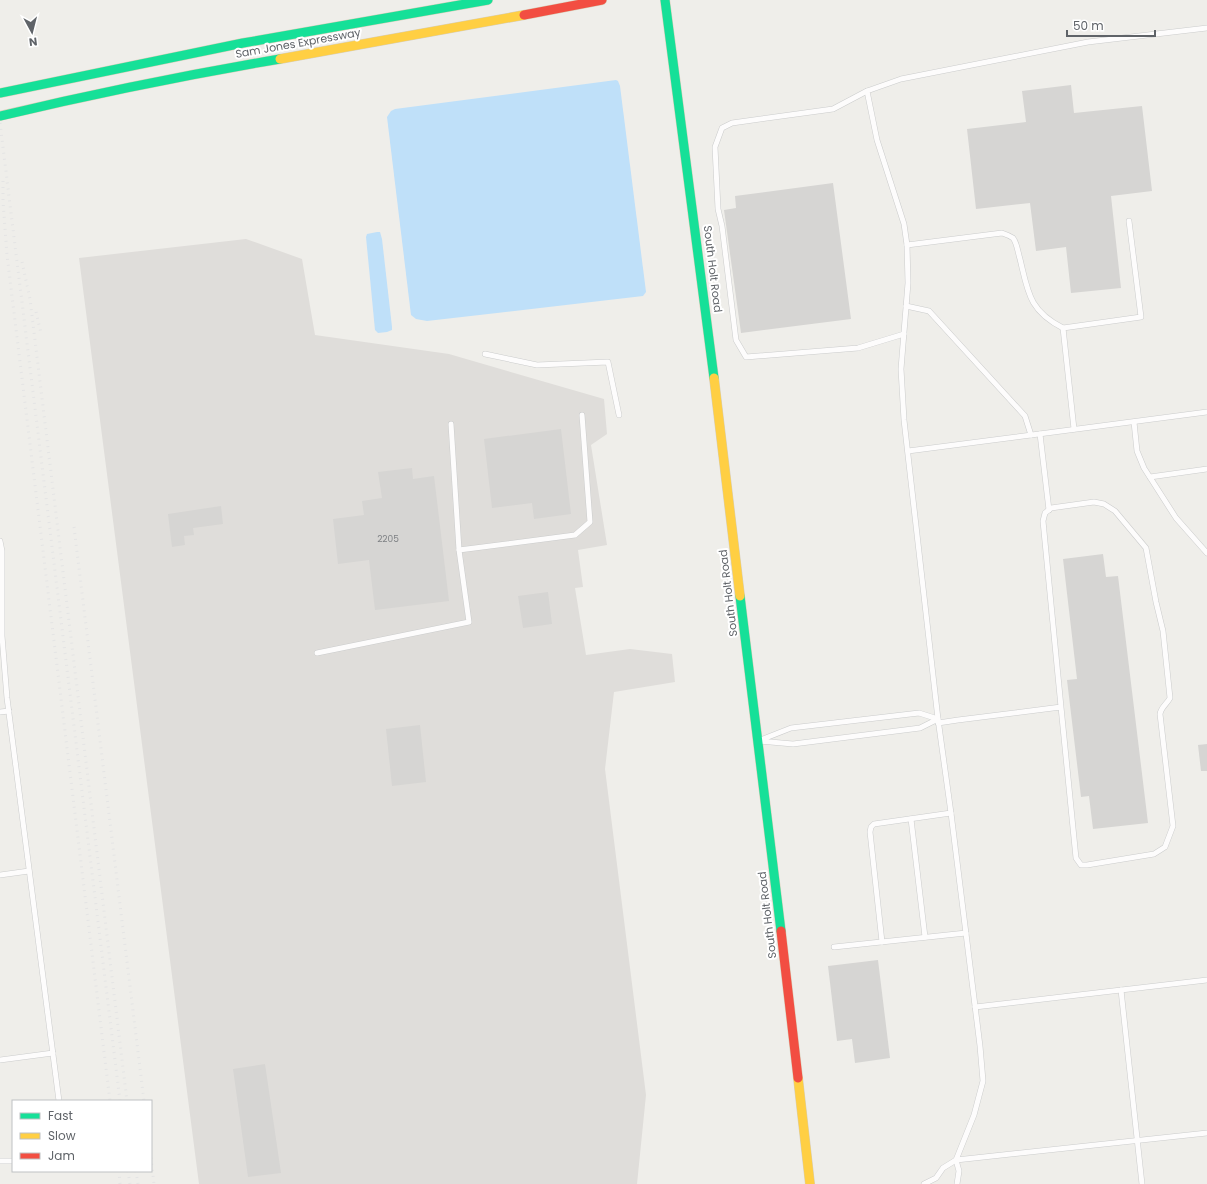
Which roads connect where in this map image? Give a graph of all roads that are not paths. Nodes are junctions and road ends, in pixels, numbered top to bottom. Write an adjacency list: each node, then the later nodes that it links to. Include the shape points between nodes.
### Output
1 (488, 0): 6 (main road, Sam Jones Expressway, via 232,44)
2 (602, 0): 7 (main road, Sam Jones Expressway, via 198,73)
3 (665, 0): 34 (main road, South Holt Road)
4 (1207, 28): 5 (lane, via 1088,42 901,80)
5 (868, 91): 9 (lane, via 877,140 904,224); 12 (lane, via 832,109 732,122 722,128 715,147 718,209 736,340 746,357 858,348)
6 (0, 93)
7 (0, 116)
8 (1129, 220): 11 (lane, via 1141,317)
9 (907, 246): 10 (lane); 11 (lane, via 1002,233 1013,238 1028,294 1036,308 1051,322)
10 (906, 306): 12 (lane); 21 (lane, via 929,311 1025,416)
11 (1063, 328): 19 (lane)
12 (904, 334): 22 (lane, via 901,369)
13 (485, 354): 16 (lane, via 537,365 608,362)
14 (1207, 412): 17 (lane)
15 (582, 415): 27 (lane, via 590,522 574,535)
16 (619, 415)
17 (1134, 422): 19 (lane); 24 (lane, via 1137,451)
18 (451, 424): 27 (lane)
19 (1074, 429): 20 (lane)
20 (1040, 434): 21 (lane); 25 (lane)
21 (1031, 435): 22 (lane)
22 (908, 451): 33 (lane)
23 (1207, 469): 24 (lane)
24 (1150, 477): 28 (lane, via 1176,518)
25 (1049, 510): 30 (lane, via 1045,513 1043,521); 30 (lane, via 1094,502 1104,504 1115,511 1146,548 1163,631 1170,698 1162,707 1160,714 1173,826 1165,847 1154,854 1087,865 1081,864 1076,858)
26 (0, 541): 31 (lane, via 4,663)
27 (459, 550): 29 (lane, via 469,622)
28 (1207, 553)
29 (317, 653)
30 (1061, 707): 33 (lane)
31 (9, 711): 32 (lane); 37 (lane)
32 (0, 712)
33 (938, 721): 34 (lane, via 920,728 793,744); 34 (lane, via 919,713 791,728); 35 (lane)
34 (758, 740): 54 (main road, South Holt Road)
35 (951, 813): 36 (lane); 39 (lane)
36 (911, 819): 40 (lane); 41 (lane, via 874,824 871,827)
37 (29, 871): 38 (lane); 46 (lane)
38 (0, 875)
39 (966, 933): 40 (lane); 45 (lane)
40 (925, 937): 41 (lane)
41 (882, 942): 42 (lane)
42 (834, 947)
43 (1207, 980): 44 (lane)
44 (1121, 990): 45 (lane); 50 (lane)
45 (975, 1008): 51 (lane, via 983,1081 974,1115)
46 (53, 1053): 47 (lane); 48 (lane)
47 (0, 1060)
48 (59, 1100)
49 (1207, 1134): 50 (lane)
50 (1137, 1141): 51 (lane); 57 (lane)
51 (956, 1160): 55 (lane, via 943,1168 936,1178); 56 (lane, via 959,1171)
52 (0, 1161): 53 (lane)
53 (12, 1161)
54 (810, 1184)
55 (924, 1184)
56 (957, 1184)
57 (1142, 1184)

